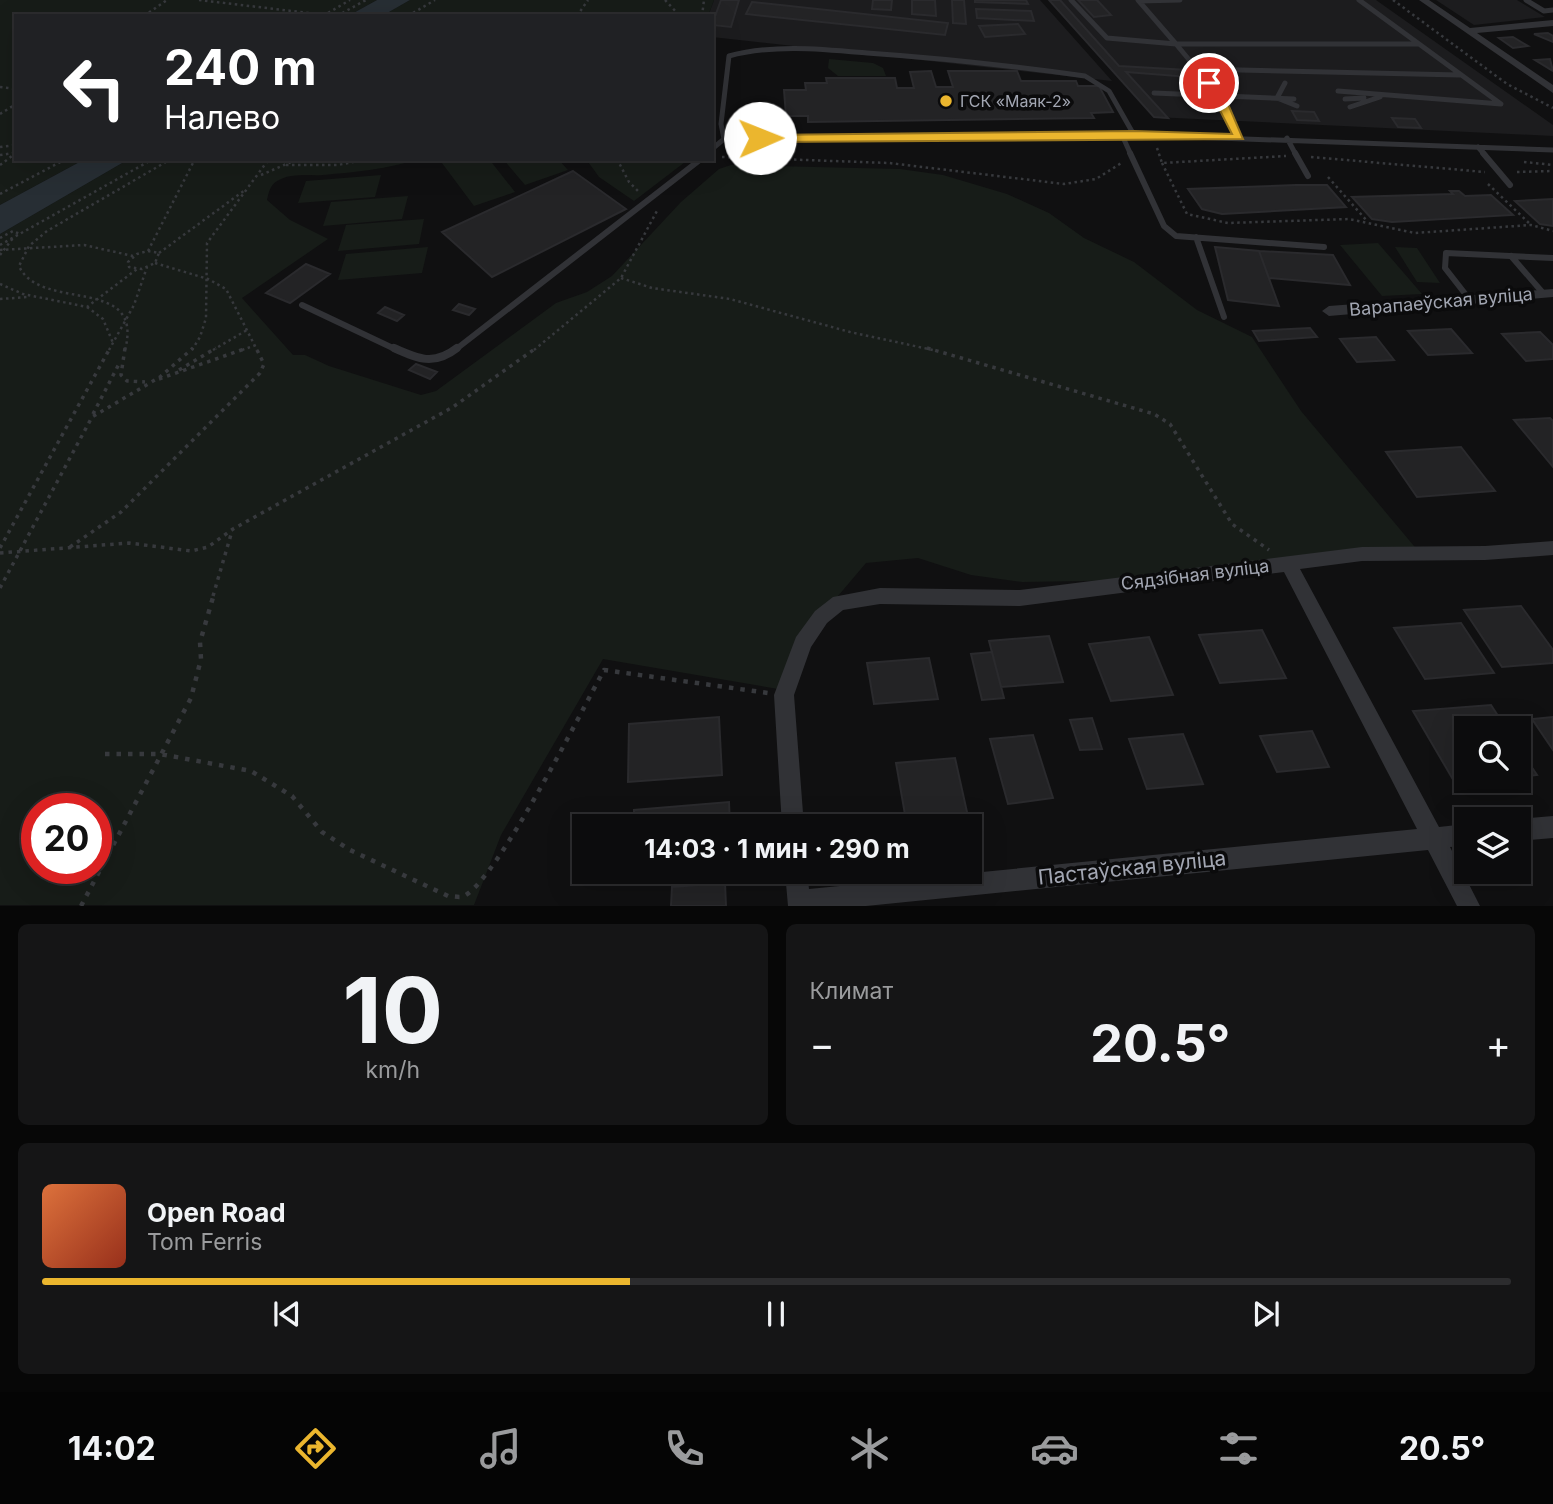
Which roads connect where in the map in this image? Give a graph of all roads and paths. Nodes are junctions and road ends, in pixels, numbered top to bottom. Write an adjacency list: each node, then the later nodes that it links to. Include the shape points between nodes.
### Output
1 (167, 0): 15 (path)
2 (199, 0): 16 (path)
3 (350, 0): 16 (path)
4 (366, 0): 17 (path)
5 (435, 0): 18 (path)
6 (665, 0): 19 (path)
7 (1071, 0): 22 (lane, via 1107,38)
8 (1139, 0): 9 (lane); 22 (lane)
9 (1180, 0)
10 (1359, 0): 23 (lane)
11 (1393, 0): 39 (path, via 1507,84)
12 (1423, 0): 21 (street)
13 (1526, 0): 14 (lane, via 1544,11)
14 (1553, 10)
15 (147, 14)
16 (327, 14)
17 (339, 14)
18 (411, 14)
19 (678, 14)
20 (1553, 23): 21 (street)
21 (1468, 31): 29 (street)
22 (1176, 44): 23 (lane); 24 (lane)
23 (1419, 44): 25 (lane)
24 (1197, 69): 25 (lane); 33 (lane)
25 (1462, 75): 32 (lane, via 1501,104)
26 (1285, 83): 34 (lane)
27 (1333, 85): 32 (lane)
28 (1289, 90): 34 (lane)
29 (1553, 90)
30 (1338, 91): 32 (lane)
31 (1154, 93): 33 (lane)
32 (1381, 96): 36 (lane); 38 (lane)
33 (1220, 97): 34 (lane); 43 (lane)
34 (1277, 98): 35 (lane); 37 (lane)
35 (1294, 99)
36 (1345, 99)
37 (1297, 106)
38 (1350, 107)
39 (1553, 108)
40 (1122, 135): 41 (lane); 46 (lane); 50 (lane)
41 (1134, 135): 42 (lane); 45 (lane, via 1110,91 1085,76 999,63 745,49 729,56 721,124)
42 (1153, 135): 43 (lane); 62 (path)
43 (1239, 137): 44 (lane)
44 (1287, 138): 48 (lane); 51 (lane)
45 (724, 139): 46 (lane); 47 (lane)
46 (732, 139): 52 (path)
47 (714, 147)
48 (1478, 147): 49 (lane); 66 (lane)
49 (1553, 150)
50 (1129, 151): 52 (path, via 1122,164 1108,174 1064,184 888,163); 80 (lane, via 1164,226 1175,236)
51 (1297, 156): 62 (path); 66 (path); 68 (lane)
52 (722, 157): 64 (path)
53 (62, 161): 73 (path)
54 (149, 161): 78 (path)
55 (168, 161): 83 (path, via 60,222)
56 (194, 161): 87 (path)
57 (268, 161): 67 (path)
58 (294, 161): 63 (path)
59 (357, 161): 63 (path)
60 (618, 161): 74 (path, via 635,189)
61 (699, 161): 74 (lane)
62 (1163, 163): 75 (path, via 1187,214 1228,223 1349,219)
63 (286, 165): 67 (path)
64 (711, 165)
65 (1553, 171): 66 (path)
66 (1500, 173): 71 (lane)
67 (258, 176): 72 (path)
68 (1308, 176)
69 (1328, 177): 75 (path)
70 (1488, 184): 76 (path)
71 (1510, 185)
72 (247, 189): 88 (path); 97 (path, via 207,243)
73 (0, 194)
74 (653, 198): 96 (path, via 661,204); 104 (lane, via 447,356 432,361 417,359)
75 (1369, 223): 76 (path, via 1415,233)
76 (1531, 225): 77 (path)
77 (1553, 231)
78 (20, 234): 79 (path); 81 (path, via 13,231)
79 (13, 237): 82 (path); 85 (path)
80 (1196, 237): 84 (lane); 107 (lane)
81 (0, 238)
82 (0, 245)
83 (29, 246): 85 (path); 91 (path, via 86,244); 102 (path, via 19,266 26,281)
84 (1324, 247)
85 (8, 249): 86 (path); 89 (path)
86 (0, 250)
87 (148, 251): 88 (path); 91 (path)
88 (159, 253): 93 (path)
89 (0, 256)
90 (1511, 256): 92 (lane); 99 (lane); 103 (lane, via 1446,253 1444,268)
91 (133, 257): 95 (path, via 128,264)
92 (1553, 258)
93 (155, 263): 94 (path); 97 (path)
94 (147, 267): 95 (path); 108 (path)
95 (136, 269): 102 (path)
96 (621, 278): 115 (path, via 534,350 453,407); 121 (path, via 652,288 730,299 913,344 1154,414 1170,424 1232,524)
97 (208, 279): 109 (path, via 226,289); 113 (path, via 200,337 178,364)
98 (0, 284): 100 (path)
99 (1548, 293): 103 (street, Варапаеўская вуліца)
100 (34, 297): 101 (path); 105 (path)
101 (0, 299)
102 (97, 299): 105 (path); 108 (path)
103 (1470, 300): 106 (street, Варапаеўская вуліца)
104 (302, 305)
105 (87, 307): 110 (path, via 103,319)
106 (1329, 311)
107 (1224, 317)
108 (126, 319): 110 (path); 112 (path, via 128,341)
109 (247, 330): 111 (path); 113 (path, via 205,357)
110 (113, 343): 116 (path)
111 (256, 345): 113 (path); 117 (path, via 264,364 260,373 129,505)
112 (122, 357): 113 (path, via 123,378); 114 (path)
113 (148, 383): 114 (path)
114 (92, 417): 119 (path)
115 (233, 529): 117 (path, via 208,547 191,551 130,543); 125 (path, via 200,642 201,659 191,698)
116 (0, 548)
117 (68, 548): 119 (path)
118 (1553, 548): 121 (street, Сядзібная вуліца, via 1362,554)
119 (19, 552): 120 (path); 122 (path)
120 (0, 553)
121 (1288, 564): 123 (street, Сядзібная вуліца, via 1020,598 880,596 839,603 821,617 803,643); 130 (street)
122 (0, 587)
123 (784, 695): 125 (path, via 604,670 529,808 487,873 463,897 448,896 350,850 323,832 292,796 251,771); 126 (street)
124 (106, 754): 125 (path)
125 (160, 754): 133 (path)
126 (792, 814)
127 (1553, 827): 128 (street)
128 (1531, 829)
129 (1454, 836): 130 (street, Пастаўская вуліца)
130 (1433, 837): 132 (street, Пастаўская вуліца); 134 (street)
131 (797, 884): 132 (street)
132 (799, 903)
133 (81, 905)
134 (1469, 905)

